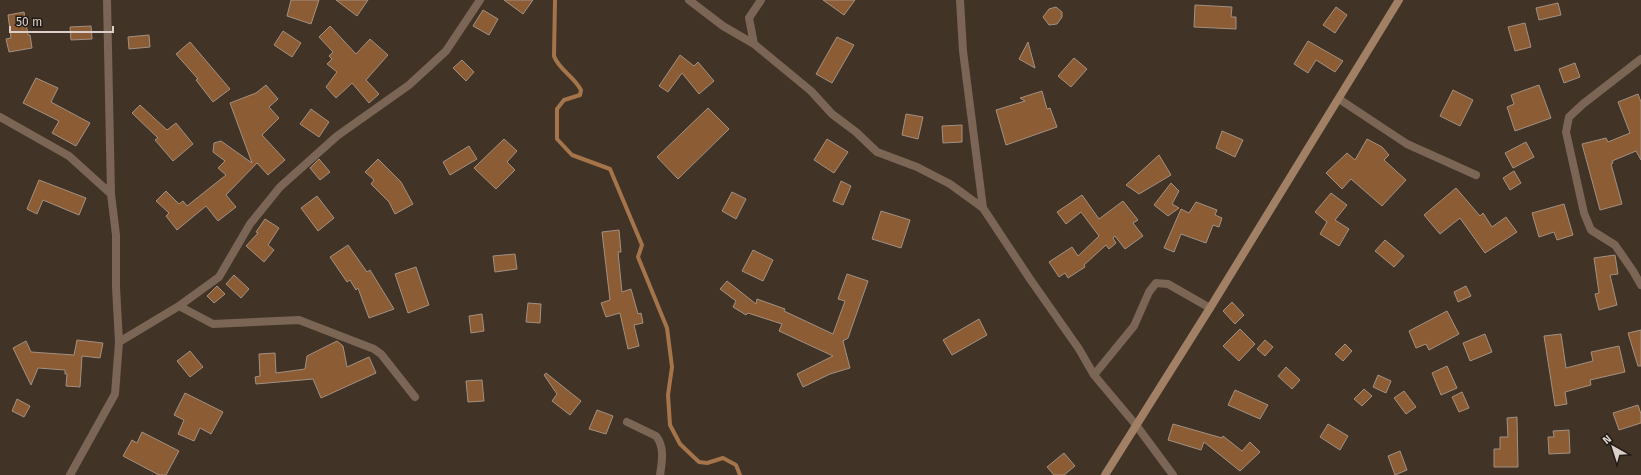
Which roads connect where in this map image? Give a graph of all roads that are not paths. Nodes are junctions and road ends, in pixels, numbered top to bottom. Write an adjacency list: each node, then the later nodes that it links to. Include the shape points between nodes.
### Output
1 (107, 0): 12 (street)
2 (480, 0): 15 (street, via 446,51 409,85 338,136 280,187 250,224 219,277)
3 (689, 0): 7 (street, via 723,26)
4 (761, 0): 7 (street, via 749,18)
5 (960, 0): 13 (street, via 963,51)
6 (1400, 0): 9 (street)
7 (754, 44): 13 (street, via 811,91 832,114 877,152 918,167 950,184)
8 (1641, 59): 14 (street, via 1569,117 1566,132 1584,213 1591,230 1615,245)
9 (1339, 99): 11 (street, via 1407,144); 16 (street)
10 (0, 117): 12 (street, via 69,156)
11 (1476, 175)
12 (111, 194): 17 (street, via 116,235)
13 (983, 208): 18 (street)
14 (1641, 285)
15 (179, 306): 17 (street); 19 (street, via 213,324 299,320 317,326 381,354)
16 (1210, 308): 18 (street, via 1168,284 1156,283 1149,292 1134,326); 21 (street)
17 (119, 342): 22 (street, via 115,394)
18 (1094, 375): 21 (street)
19 (415, 397)
20 (627, 422): 23 (street, via 656,436 659,440 662,453)
21 (1136, 425): 24 (street); 25 (street)
22 (70, 475)
23 (660, 475)
24 (1105, 475)
25 (1173, 475)

